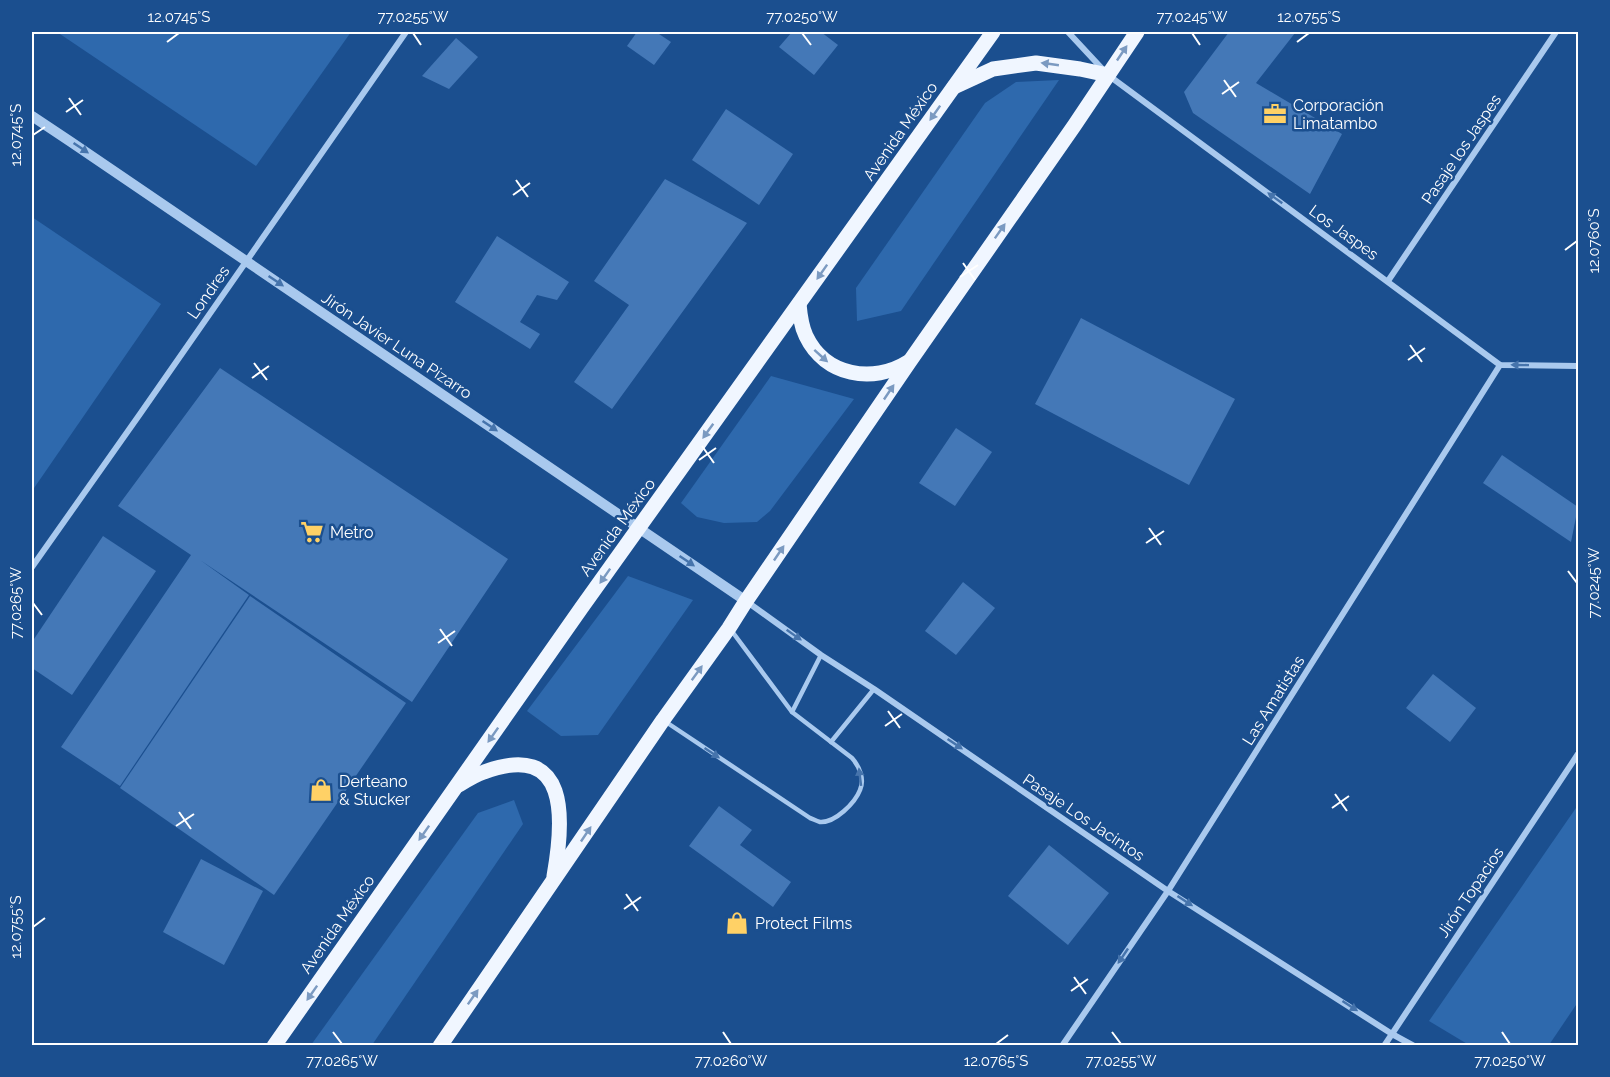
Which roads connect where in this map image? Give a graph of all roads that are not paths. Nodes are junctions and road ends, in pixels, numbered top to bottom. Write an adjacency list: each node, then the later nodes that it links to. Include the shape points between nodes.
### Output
1 (406, 32): 9 (street, Londres)
2 (993, 32): 7 (main road, Avenida México)
3 (1068, 32): 6 (street, Los Jaspes)
4 (1137, 32): 6 (main road, one-way to 4)
5 (1556, 32): 10 (street, Pasaje los Jaspes)
6 (1108, 75): 7 (main road, one-way to 7, via 1036,63 993,69); 10 (street, Los Jaspes, one-way to 6); 12 (main road, one-way to 6)
7 (952, 88): 11 (main road, Avenida México, one-way to 11)
8 (32, 116): 9 (street, Jirón Javier Luna Pizarro, one-way to 9)
9 (246, 261): 15 (street, Jirón Javier Luna Pizarro, one-way to 15); 16 (street, Londres)
10 (1388, 281): 13 (street, Los Jaspes)
11 (799, 304): 12 (main road, one-way to 12, via 806,336 815,351 835,367 873,375); 15 (main road, Avenida México, one-way to 15)
12 (910, 361): 17 (main road, one-way to 12)
13 (1500, 365): 14 (street, one-way to 13); 27 (street, Las Amatistas)
14 (1578, 366)
15 (639, 528): 17 (street, Jirón Javier Luna Pizarro, one-way to 17); 25 (main road, Avenida México, one-way to 25)
16 (32, 567)
17 (746, 601): 18 (main road); 19 (street, Pasaje Los Jacintos, one-way to 19)
18 (729, 628): 21 (lane); 22 (main road, one-way to 18)
19 (821, 655): 20 (street, Pasaje Los Jacintos); 21 (lane)
20 (874, 689): 23 (lane); 27 (street, Pasaje Los Jacintos, one-way to 27)
21 (792, 712): 23 (lane)
22 (663, 720): 23 (lane, one-way to 23, via 820,822 841,814 861,788 858,764); 26 (main road, one-way to 22)
23 (831, 742)
24 (1578, 754): 28 (street, Jirón Topacios)
25 (458, 785): 26 (main road, via 483,772 513,765 535,768 545,775 559,802); 29 (main road, Avenida México, one-way to 29)
26 (553, 882): 30 (main road, one-way to 26)
27 (1168, 891): 28 (street, Pasaje Los Jacintos, one-way to 28); 31 (street, Las Amatistas, one-way to 31)
28 (1392, 1034): 32 (street, Jirón Topacios); 33 (street, Pasaje Los Jacintos)
29 (274, 1046)
30 (440, 1046)
31 (1062, 1046)
32 (1384, 1046)
33 (1414, 1046)

